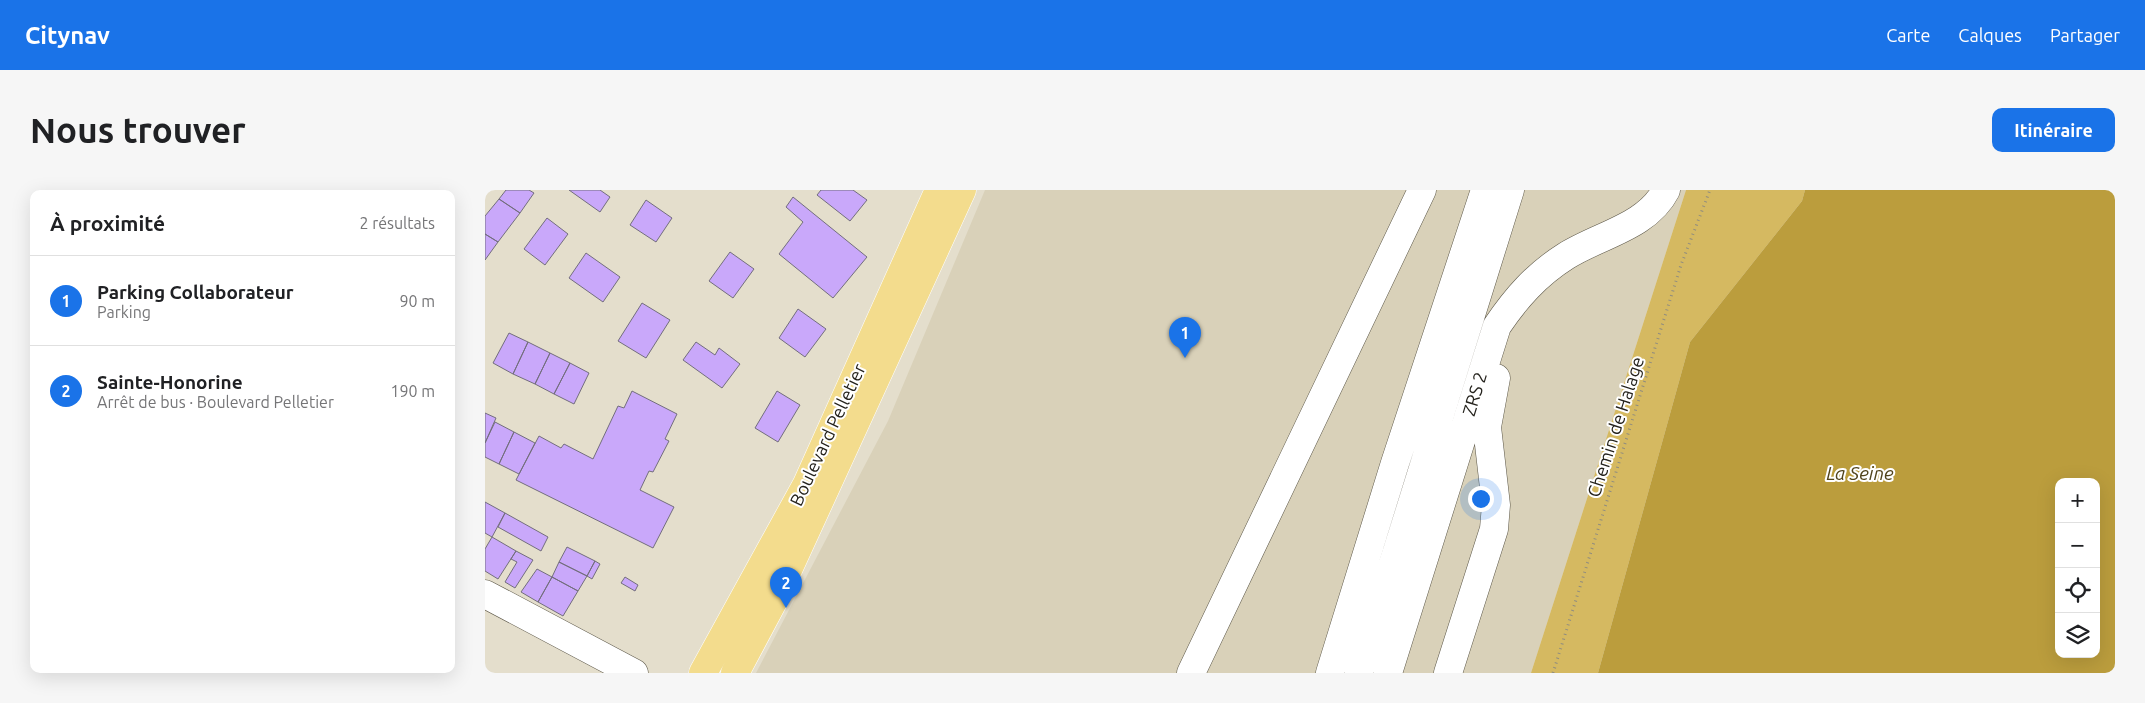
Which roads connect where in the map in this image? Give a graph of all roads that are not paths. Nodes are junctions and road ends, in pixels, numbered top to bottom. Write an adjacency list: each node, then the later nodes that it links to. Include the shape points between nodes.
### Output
1 (939, 190): 10 (main road, Boulevard Pelletier, via 807,484)
2 (962, 190): 11 (main road, Boulevard Pelletier, via 780,586)
3 (1422, 190): 12 (street)
4 (1485, 190): 13 (street, via 1395,462)
5 (1510, 190): 14 (street, ZRS 2)
6 (1666, 190): 7 (street, ZRS 2, via 1660,202 1631,224)
7 (1567, 255): 15 (street, ZRS 2, via 1531,281 1497,326); 16 (street, via 1556,283 1519,321 1497,371 1487,427 1496,505 1493,529)
8 (485, 594): 9 (street)
9 (634, 673)
10 (703, 673)
11 (735, 673)
12 (1191, 673)
13 (1330, 673)
14 (1359, 673)
15 (1388, 673)
16 (1448, 673)

